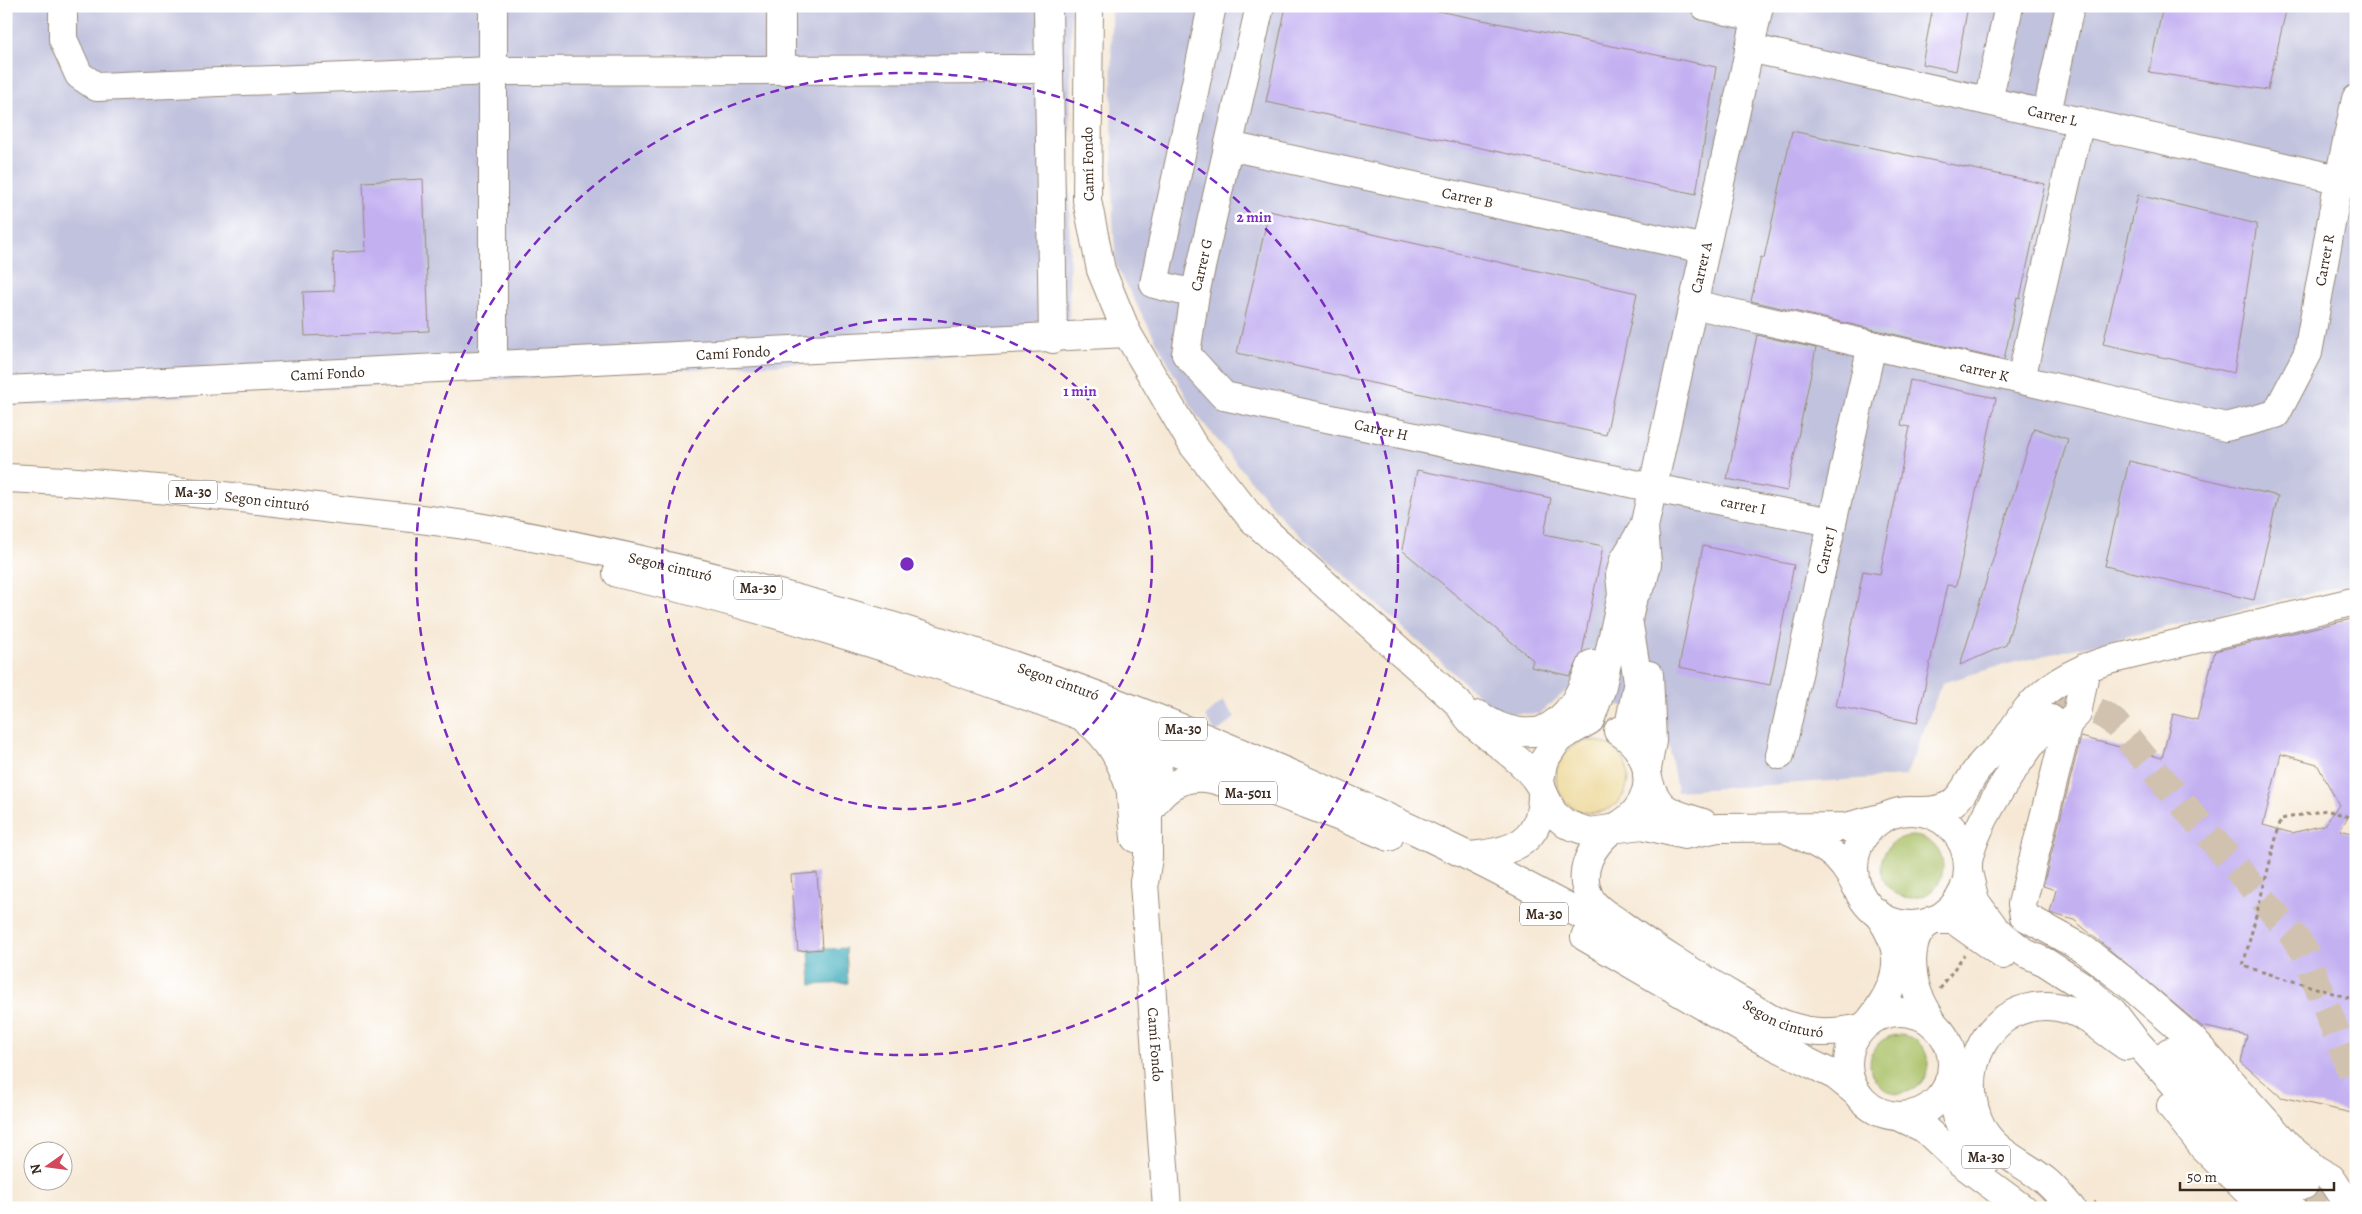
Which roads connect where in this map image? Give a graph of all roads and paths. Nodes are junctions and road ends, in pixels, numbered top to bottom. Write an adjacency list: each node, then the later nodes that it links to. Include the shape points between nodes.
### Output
1 (63, 6): 15 (main road, via 63,39 79,76 97,88)
2 (493, 6): 15 (main road)
3 (781, 6): 13 (main road)
4 (1048, 6): 14 (main road)
5 (1089, 6): 25 (main road, Camí Fondo, via 1087,200 1101,270)
6 (1212, 6): 23 (main road, Carrer G, via 1154,284)
7 (1260, 6): 20 (main road, Carrer G)
8 (1705, 6): 11 (main road)
9 (2009, 6): 17 (main road)
10 (2070, 6): 18 (main road)
11 (1757, 12): 12 (main road, Carrer A)
12 (1750, 48): 17 (main road, Carrer L); 22 (main road, Carrer A)
13 (781, 70): 14 (main road); 15 (main road)
14 (1048, 70): 26 (main road)
15 (493, 71): 28 (main road)
16 (2356, 99): 21 (main road, Carrer R)
17 (1988, 101): 18 (main road, Carrer L)
18 (2047, 113): 19 (main road, Carrer L)
19 (2080, 121): 21 (main road, Carrer L); 29 (main road)
20 (1229, 146): 22 (main road, Carrer B); 23 (main road, Carrer G)
21 (2347, 181): 31 (main road, Carrer R, via 2308,353)
22 (1705, 249): 24 (main road, Carrer A)
23 (1195, 294): 33 (main road, Carrer H, via 1186,354 1224,396)
24 (1693, 304): 27 (main road, carrer K); 33 (main road, Carrer A)
25 (1127, 333): 26 (main road, Camí Fondo); 41 (main road, via 1193,445 1252,518)
26 (1053, 338): 28 (main road, Camí Fondo)
27 (1872, 345): 29 (main road, carrer K); 35 (main road, Carrer J)
28 (493, 365): 30 (main road, Camí Fondo)
29 (2021, 379): 31 (main road, carrer K, via 2226,427)
30 (6, 390)
31 (2276, 414)
32 (6, 478): 34 (main road, Segon cinturó / Ma-30, via 205,494)
33 (1653, 488): 35 (main road, carrer I); 36 (main road, Carrer A, via 1644,527 1647,564)
34 (380, 515): 37 (main road, Segon cinturó / Ma-30, via 484,528 568,544); 42 (main road, Segon cinturó, via 791,619)
35 (1832, 522): 49 (main road, Carrer J)
36 (1632, 578): 44 (main road, via 1622,595 1601,690 1590,720); 45 (main road, via 1609,593 1592,663 1577,700 1561,719); 46 (main road, via 1633,597 1628,628 1638,681 1628,726); 50 (main road, via 1645,598 1640,630 1652,687 1652,741)
37 (797, 599): 47 (main road, via 862,628 1006,675 1140,725 1150,733); 54 (main road, Segon cinturó / Ma-30, via 997,660 1125,706)
38 (2356, 601): 39 (main road)
39 (2086, 667): 40 (main road); 43 (main road, via 2077,714)
40 (2046, 691): 43 (main road, via 2066,716); 48 (main road, via 2028,708)
41 (1458, 703): 45 (main road, via 1503,730); 51 (main road, via 1473,724 1524,768)
42 (1071, 711): 47 (main road); 52 (main road, via 1093,725 1107,740)
43 (2059, 721): 61 (main road, via 2031,744 1984,819); 76 (main road, via 2022,904 2024,916 2082,948 2193,1040 2279,1137)
44 (1582, 726): 45 (main road); 46 (main road, via 1601,725); 51 (main road, via 1565,733 1547,754 1541,772)
45 (1538, 732)
46 (1630, 739): 50 (main road, via 1643,758)
47 (1155, 743): 52 (main road, via 1134,764); 54 (main road, Ma-30); 54 (main road, via 1169,739 1180,741)
48 (2001, 747): 53 (main road, via 1984,761 1964,793 1954,802 1941,809); 61 (main road, via 1996,767 1965,815 1962,829)
49 (1780, 755)
50 (1647, 773): 57 (main road, via 1646,792 1640,806 1628,820); 58 (main road, via 1655,798 1669,812)
51 (1542, 790): 57 (main road, via 1548,806 1566,824 1589,832); 60 (main road, via 1540,814 1530,836 1504,851)
52 (1140, 800): 54 (main road, Ma-5011, via 1159,796 1176,783 1203,777 1292,810); 77 (main road, Camí Fondo, via 1136,858 1144,883)
53 (1920, 811): 55 (main road, via 1902,811); 61 (main road, via 1946,822 1959,835)
54 (1357, 814): 60 (main road, Ma-30); 74 (main road, Ma-30, via 1398,841 1559,922 1755,1036 1836,1076)
55 (1884, 817): 59 (main road, via 1846,827); 62 (main road, via 1869,828 1856,852 1853,871)
56 (2356, 820): 68 (path, via 2326,810 2281,819 2243,966)
57 (1614, 828): 58 (main road, via 1642,825 1684,835); 66 (main road, via 1600,839 1590,856 1585,872 1587,889 1596,907)
58 (1718, 828): 59 (main road)
59 (1784, 828): 62 (main road, via 1834,853 1847,868)
60 (1469, 856): 66 (main road, Ma-30, via 1612,932)
61 (1966, 859): 64 (main road, via 1964,890 1954,906); 65 (main road, via 1975,901 1988,922)
62 (1858, 890): 63 (main road)
63 (1876, 912): 64 (main road, via 1902,924); 69 (main road, via 1890,936 1896,971 1889,995)
64 (1931, 921): 65 (main road, via 1954,920); 70 (main road, Ma-30, via 1918,932 1912,964 1918,993)
65 (1990, 936): 67 (path); 71 (main road, via 2000,953 2040,972 2080,997 2106,1020); 72 (main road, via 2069,976 2113,1012); 76 (main road, via 2023,940 2050,952 2114,999)
66 (1650, 947): 69 (main road, Segon cinturó / Ma-30, via 1771,1018 1801,1031 1820,1034)
67 (1940, 989)
68 (2356, 1000)
69 (1866, 1025): 70 (main road, Ma-30, via 1885,1014 1903,1012 1920,1016); 74 (main road, via 1853,1043 1848,1060 1850,1077)
70 (1935, 1026): 73 (main road, Ma-30, via 1949,1048)
71 (2126, 1046): 72 (main road); 80 (main road, via 2076,1012 2039,1006 2017,1012 1999,1022 1976,1057 1972,1080 1974,1105 1990,1140 2047,1182); 81 (main road, via 2204,1148)
72 (2169, 1077): 76 (main road, via 2204,1117)
73 (1948, 1081): 75 (main road, Ma-30, via 1941,1095 1929,1107 1914,1114); 79 (main road, Ma-30, via 1955,1116 1972,1144 2005,1172)
74 (1857, 1093): 75 (main road, Ma-30, via 1875,1109)
75 (1898, 1116): 78 (main road, Ma-30, via 1925,1129 1960,1162)
76 (2303, 1187): 82 (main road); 83 (main road, via 2325,1174 2335,1182)
77 (1167, 1208)
78 (2022, 1208)
79 (2057, 1208)
80 (2070, 1208)
81 (2264, 1208)
82 (2341, 1208)
83 (2352, 1208)

